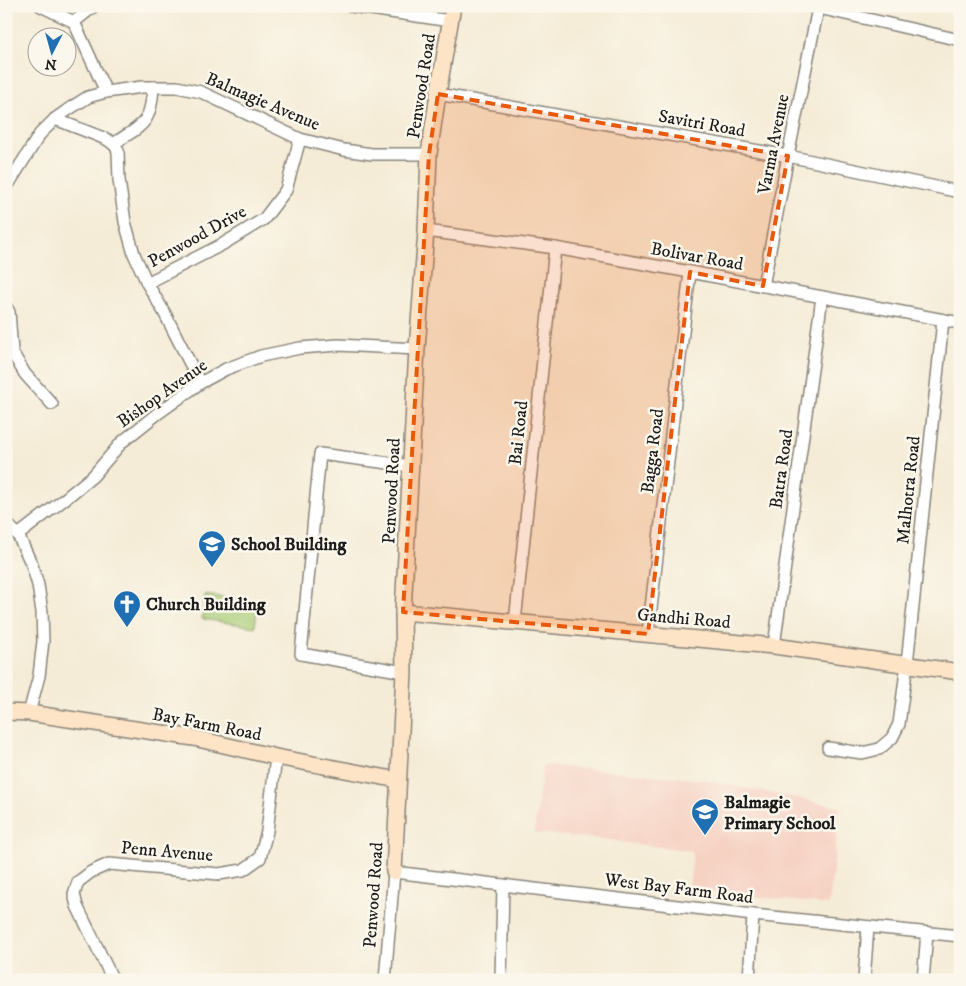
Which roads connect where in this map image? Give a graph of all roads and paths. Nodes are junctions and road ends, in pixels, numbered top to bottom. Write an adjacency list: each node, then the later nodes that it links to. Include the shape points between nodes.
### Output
1 (41, 6): 6 (street)
2 (94, 6): 6 (street)
3 (351, 6): 5 (street)
4 (814, 7): 7 (street); 15 (street, Varma Avenue)
5 (451, 13): 10 (street, Penwood Road)
6 (74, 22): 9 (street)
7 (960, 40)
8 (153, 87): 9 (street, Balmagie Avenue); 12 (street, Balmagie Avenue, via 201,92); 13 (street, via 150,110 143,124)
9 (106, 92): 11 (street, Balmagie Avenue, via 88,97)
10 (438, 94): 14 (street, Penwood Road); 15 (street, Savitri Road)
11 (55, 119): 13 (street); 16 (street, Balmagie Avenue, via 40,134)
12 (300, 139): 14 (street, Balmagie Avenue, via 372,154); 21 (street, Penwood Drive, via 286,190 264,219)
13 (113, 144): 21 (street, via 118,151 125,222)
14 (429, 154): 18 (street, Penwood Road)
15 (788, 156): 17 (street, Savitri Road); 22 (street, Varma Avenue)
16 (6, 188)
17 (960, 192)
18 (426, 231): 19 (street, Bolivar Road); 27 (street, Penwood Road)
19 (555, 248): 20 (street, Bolivar Road); 34 (street, Bai Road)
20 (690, 272): 22 (street, Bolivar Road); 35 (street, Bagga Road)
21 (147, 283): 28 (street)
22 (764, 286): 23 (street, Bolivar Road)
23 (822, 297): 25 (street, Bolivar Road); 36 (street, Batra Road)
24 (6, 307): 29 (street, via 12,352 25,374)
25 (943, 320): 26 (street, Bolivar Road); 37 (street, Malhotra Road)
26 (960, 323)
27 (417, 349): 28 (street, Bishop Avenue, via 338,345 300,348 260,356); 30 (street, Penwood Road)
28 (200, 383): 32 (street, Bishop Avenue, via 122,442 93,476)
29 (52, 404)
30 (410, 466): 33 (street, Penwood Road); 38 (street, via 320,454 301,654)
31 (6, 523): 32 (street)
32 (18, 535): 41 (street, via 32,565 42,612 40,676)
33 (403, 612): 34 (street, Gandhi Road); 38 (street, Penwood Road)
34 (515, 622): 35 (street, Gandhi Road)
35 (648, 634): 36 (street, Gandhi Road)
36 (774, 646): 37 (street, Gandhi Road)
37 (907, 664): 39 (street, Gandhi Road); 42 (street, Malhotra Road, via 899,724 892,738 879,750 862,753)
38 (404, 672): 44 (street, Penwood Road)
39 (960, 672)
40 (6, 712): 41 (street, Bay Farm Road)
41 (29, 713): 43 (street, Bay Farm Road, via 194,738)
42 (828, 748)
43 (276, 757): 44 (street, Bay Farm Road); 51 (street, Penn Avenue, via 267,831 260,858 244,870 219,874 109,864 78,882 74,894 77,906)
44 (398, 780): 45 (street, Penwood Road)
45 (394, 872): 46 (street, West Bay Farm Road); 52 (street, Penwood Road)
46 (503, 885): 47 (street, West Bay Farm Road); 53 (street)
47 (753, 915): 48 (street, West Bay Farm Road); 54 (street)
48 (868, 927): 49 (street, West Bay Farm Road); 55 (street)
49 (927, 933): 50 (street, West Bay Farm Road); 56 (street)
50 (960, 936)
51 (114, 980)
52 (385, 980)
53 (500, 980)
54 (749, 980)
55 (864, 980)
56 (923, 980)

